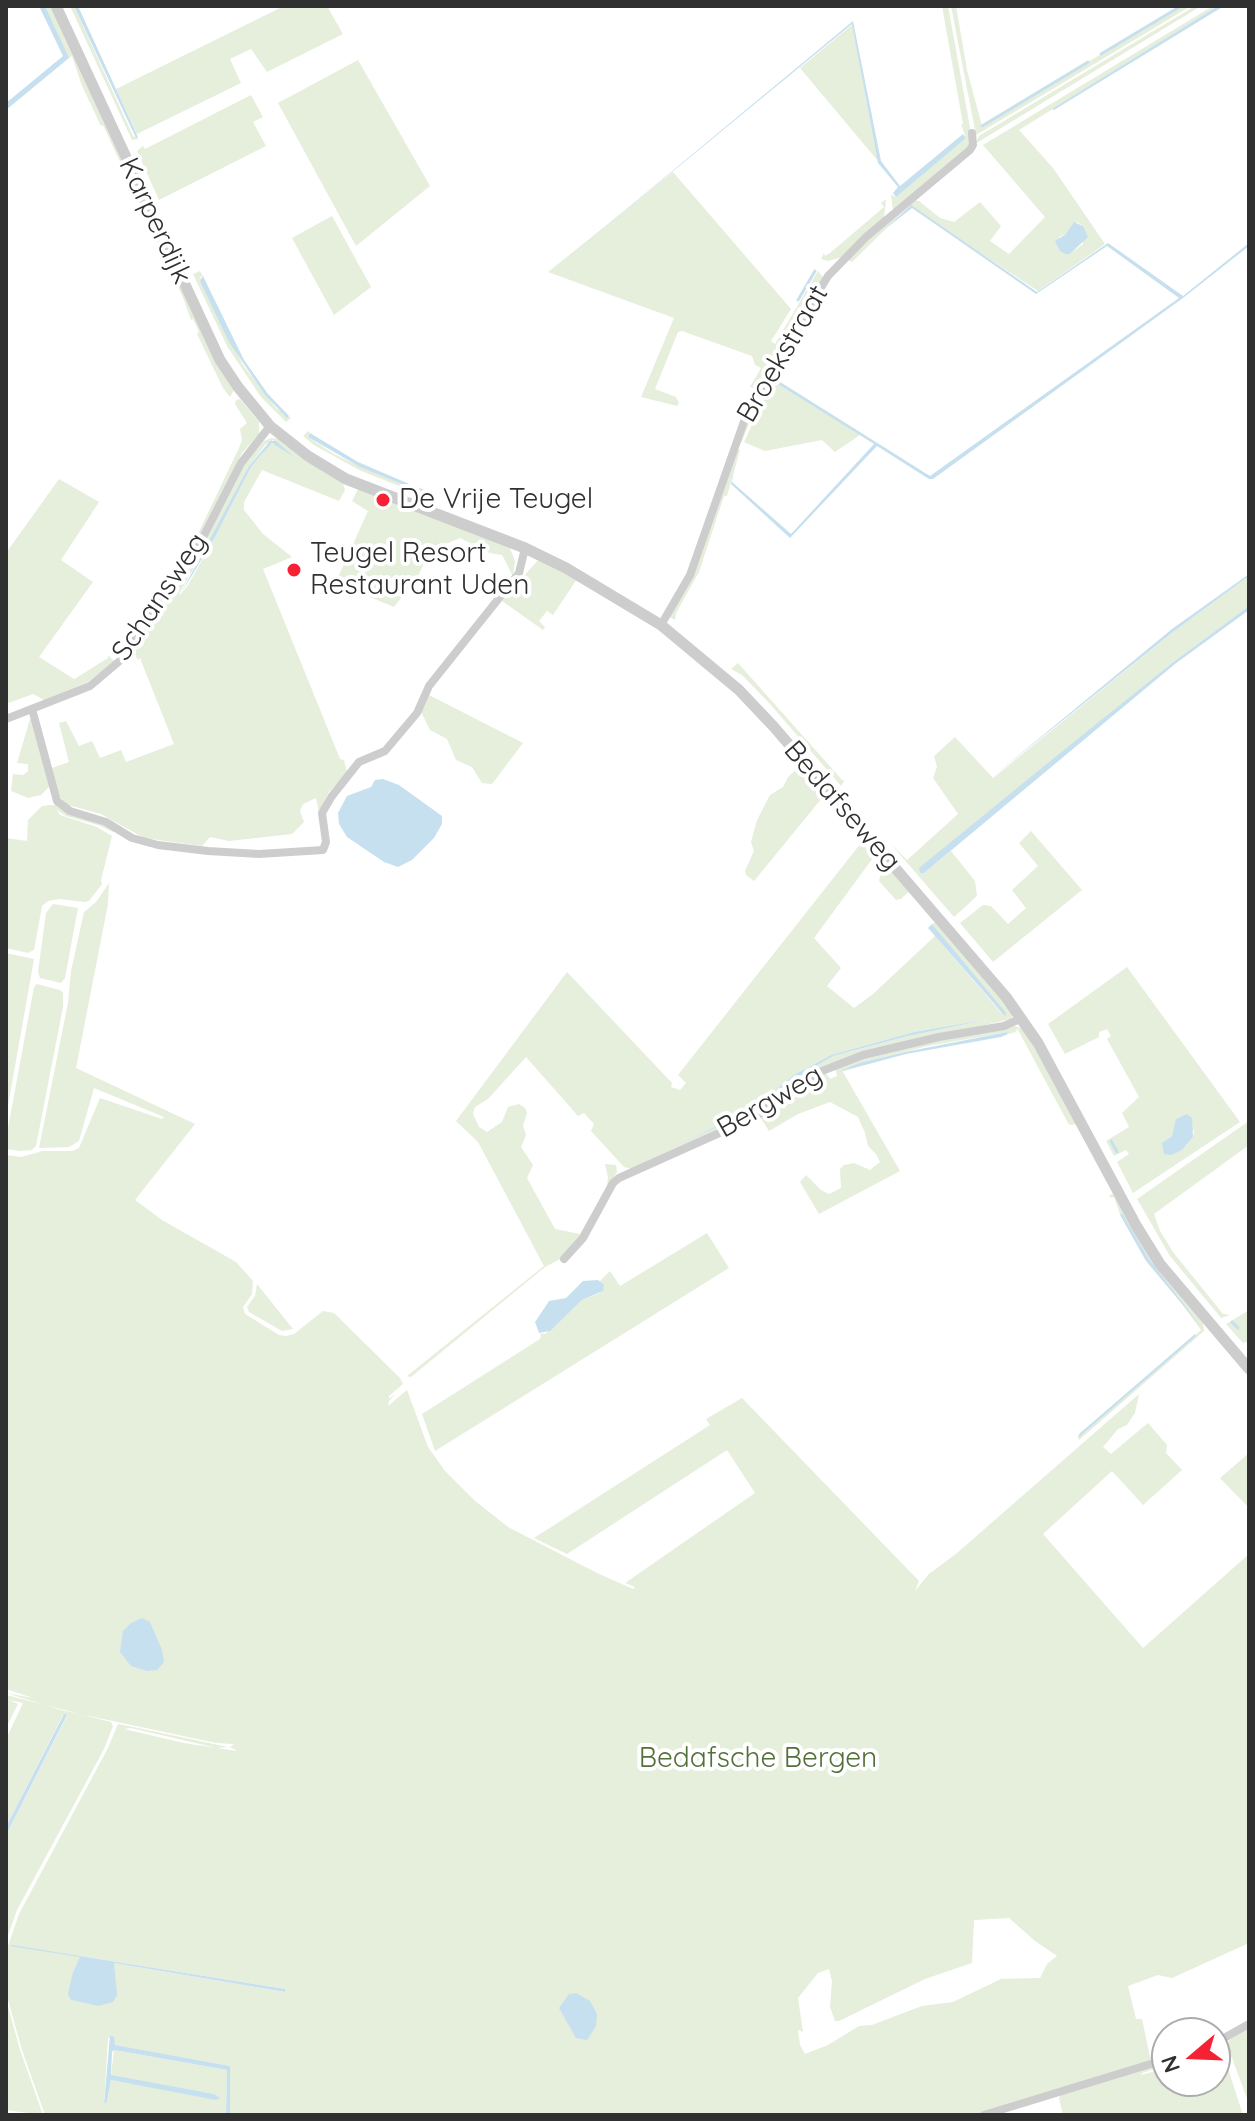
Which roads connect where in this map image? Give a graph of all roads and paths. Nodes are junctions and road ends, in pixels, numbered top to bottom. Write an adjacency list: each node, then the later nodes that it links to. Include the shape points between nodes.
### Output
1 (56, 6): 3 (street, Karperdijk, via 220,360)
2 (972, 133): 5 (street, Broekstraat, via 970,150 828,276 748,410 690,575)
3 (270, 426): 4 (street, Bedafseweg, via 346,479); 6 (street, Schansweg, via 241,463 198,547 131,649 90,686)
4 (525, 548): 5 (street, Bedafseweg); 6 (street, via 519,573 429,686 417,713 385,751 359,762 332,796 322,813 323,850 259,854 144,843 106,822 64,808 54,791)
5 (661, 625): 8 (street, Bedafseweg, via 774,727)
6 (32, 709): 7 (street, Schansweg)
7 (6, 719)
8 (1022, 1018): 9 (street, Bergweg, via 863,1055 822,1071 755,1117 619,1178); 10 (street, Bedafseweg, via 1151,1251)
9 (564, 1259)
10 (1249, 1369)
11 (1249, 2024): 12 (street)
12 (1231, 2034)
13 (1151, 2064): 14 (street)
14 (984, 2115)

